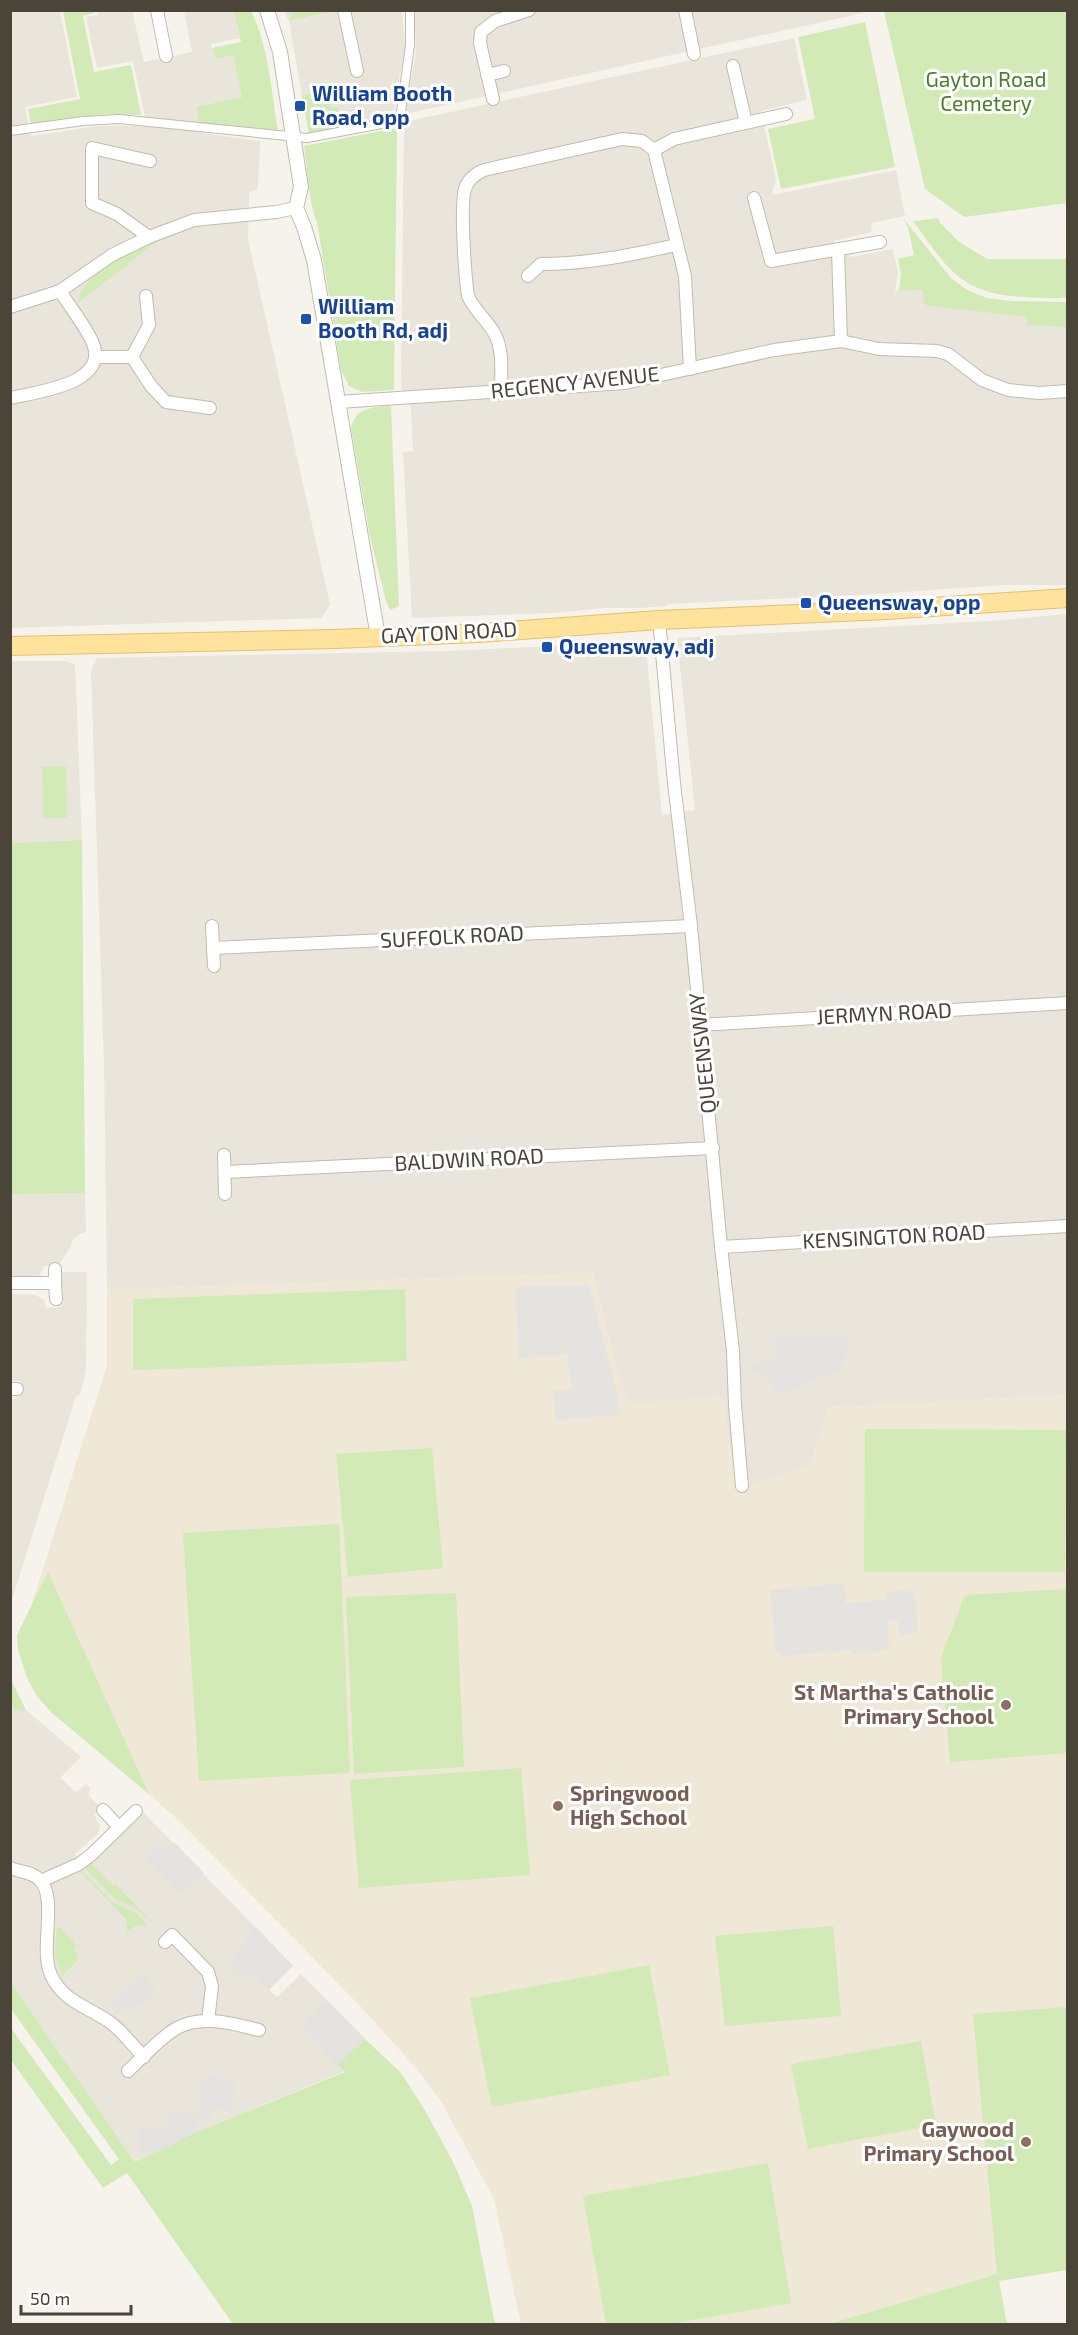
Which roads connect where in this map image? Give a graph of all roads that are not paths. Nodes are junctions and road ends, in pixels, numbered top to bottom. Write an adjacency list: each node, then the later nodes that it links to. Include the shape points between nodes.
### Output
1 (157, 10): 9 (street)
2 (344, 10): 11 (street)
3 (410, 10): 18 (street, via 410,45 400,119)
4 (530, 10): 7 (street)
5 (685, 10): 8 (street)
6 (268, 11): 18 (street, via 280,52)
7 (513, 12): 13 (street, via 481,32)
8 (694, 54)
9 (166, 56)
10 (733, 66): 16 (street)
11 (357, 71)
12 (504, 71): 13 (street)
13 (487, 75): 14 (street)
14 (493, 99)
15 (786, 114): 16 (street)
16 (746, 123): 19 (street, via 674,139)
17 (10, 131): 18 (street, via 119,119)
18 (293, 138): 22 (street, via 301,186)
19 (654, 150): 25 (street); 36 (street, via 642,141 622,139 484,170 472,177 463,199 468,296 497,340)
20 (150, 161): 23 (street, via 92,148 92,204 117,214)
21 (754, 198): 26 (street, via 771,261)
22 (296, 208): 23 (street, via 194,220); 38 (street, via 314,260)
23 (149, 237): 28 (street, via 112,255)
24 (880, 242): 26 (street)
25 (676, 245): 27 (street, via 622,258 541,264); 34 (street, via 685,276)
26 (838, 250): 31 (street)
27 (528, 276)
28 (60, 291): 30 (street); 32 (street, via 93,342)
29 (146, 296): 33 (street, via 149,326)
30 (10, 307)
31 (841, 341): 34 (street, REGENCY AVENUE, via 774,350); 35 (street, REGENCY AVENUE, via 879,349 948,354 982,380 1008,390)
32 (95, 357): 33 (street); 37 (street, via 81,378)
33 (132, 357): 39 (street, via 166,402)
34 (690, 369): 36 (street, REGENCY AVENUE, via 625,383)
35 (1068, 391)
36 (501, 392): 38 (street, REGENCY AVENUE)
37 (10, 398)
38 (338, 402): 42 (street)
39 (210, 408)
40 (1068, 598): 41 (main road, GAYTON ROAD)
41 (659, 620): 42 (main road, GAYTON ROAD); 45 (street, QUEENSWAY)
42 (378, 637): 43 (main road, GAYTON ROAD)
43 (10, 646)
44 (212, 926): 46 (street)
45 (691, 926): 46 (street, SUFFOLK ROAD); 49 (street, QUEENSWAY)
46 (213, 948): 47 (street)
47 (214, 966)
48 (1068, 1003): 49 (street, JERMYN ROAD)
49 (700, 1025): 50 (street, QUEENSWAY)
50 (713, 1148): 52 (street, BALDWIN ROAD); 55 (street, QUEENSWAY)
51 (224, 1155): 52 (street)
52 (225, 1172): 53 (street)
53 (225, 1194)
54 (1068, 1226): 55 (street, KENSINGTON ROAD)
55 (721, 1247): 60 (street, QUEENSWAY)
56 (55, 1269): 58 (street)
57 (10, 1283): 58 (street)
58 (55, 1283): 59 (street)
59 (56, 1299)
60 (742, 1486)
61 (103, 1809): 63 (street)
62 (136, 1811): 63 (street)
63 (119, 1827): 65 (street, via 79,1864)
64 (10, 1868): 65 (street)
65 (41, 1881): 69 (street, via 47,1899 46,1958 56,1985 77,2005 112,2024)
66 (165, 1942): 67 (street, via 172,1935 208,1972 212,1986)
67 (208, 2021): 68 (street); 69 (street, via 176,2028)
68 (259, 2030)
69 (144, 2056): 70 (street)
70 (128, 2071)

